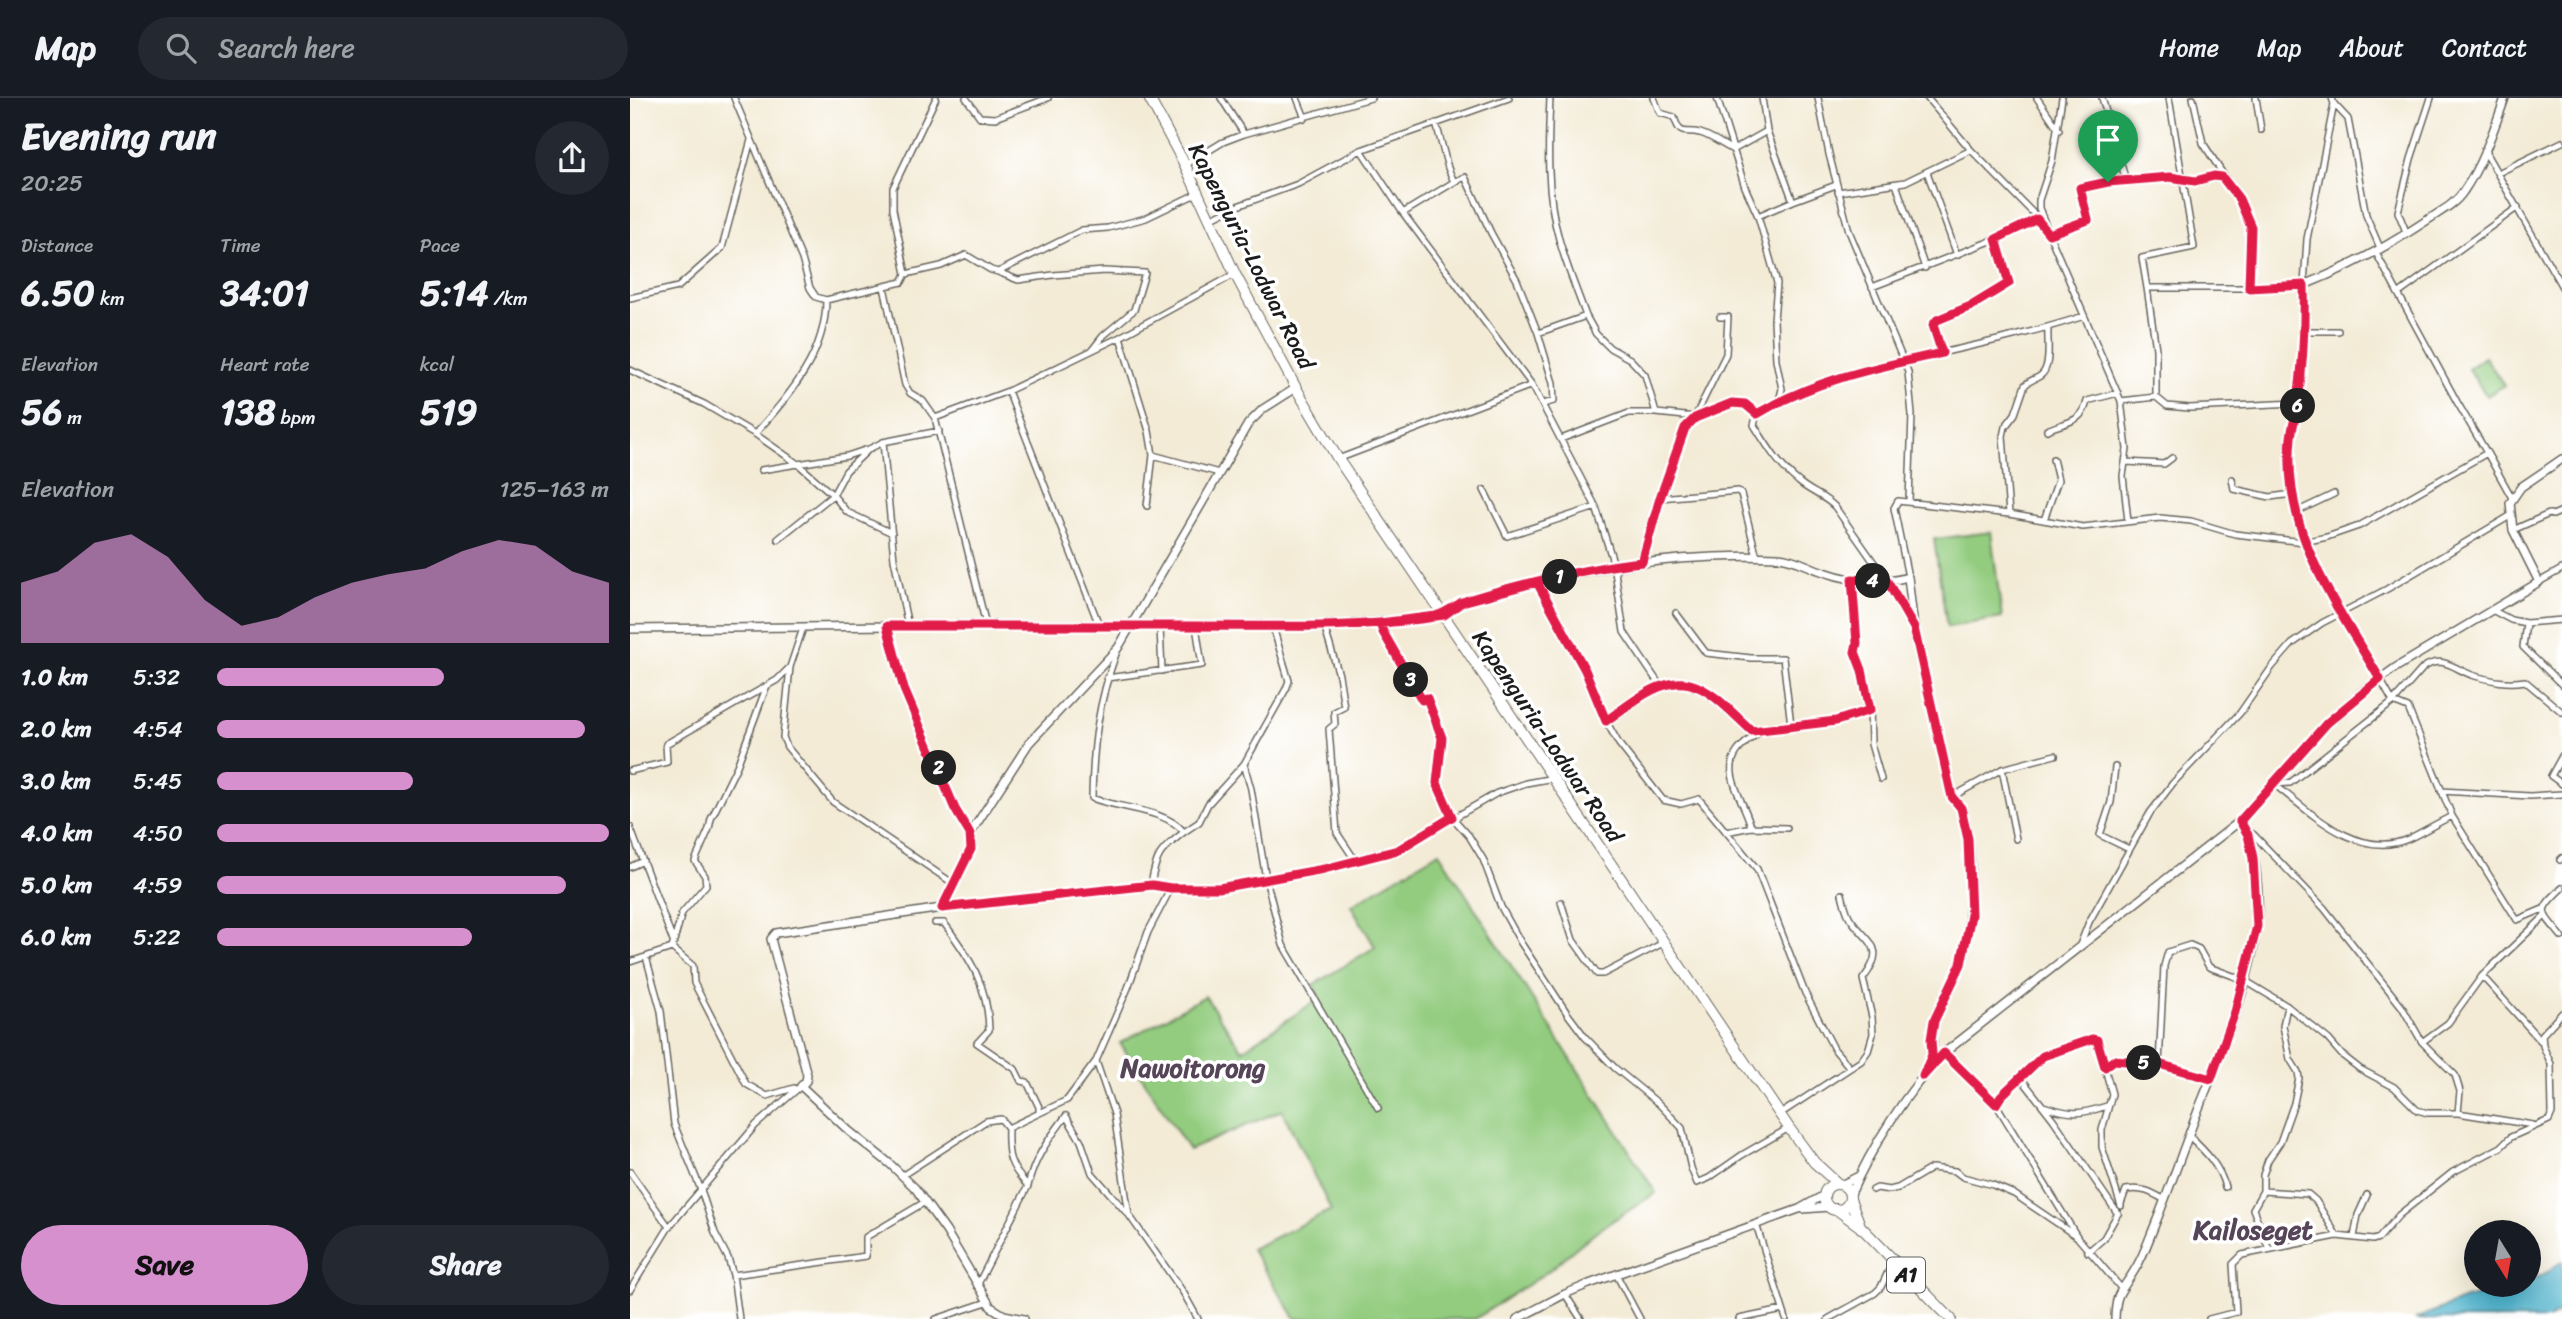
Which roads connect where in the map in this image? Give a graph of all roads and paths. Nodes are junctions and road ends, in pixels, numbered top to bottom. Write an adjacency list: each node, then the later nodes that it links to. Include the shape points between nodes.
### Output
1 (734, 98): 31 (street)
2 (936, 98): 61 (street, via 893,188)
3 (966, 98): 4 (street, via 980,117 995,118)
4 (1048, 98)
5 (1149, 98): 37 (highway, Kapenguria-Lodwar Road)
6 (1222, 98): 30 (street)
7 (1297, 98): 25 (street)
8 (1371, 98): 25 (street)
9 (1509, 98): 26 (street)
10 (1550, 98): 73 (street, via 1550,185 1558,237)
11 (1654, 98): 34 (street, via 1660,113 1674,117 1684,134 1701,134)
12 (1717, 98): 34 (street)
13 (1762, 98): 29 (street)
14 (1818, 98): 45 (street)
15 (1927, 98): 35 (street)
16 (2037, 98): 27 (street)
17 (2062, 98): 27 (street)
18 (2102, 98): 42 (street)
19 (2169, 98): 41 (street)
20 (2193, 98): 40 (street, via 2203,143)
21 (2256, 98): 28 (street)
22 (2431, 98): 55 (street, via 2398,212)
23 (2505, 98): 36 (street)
24 (2333, 101): 57 (street, via 2348,119 2365,209); 63 (street, via 2307,239)
25 (1305, 118): 30 (street)
26 (1436, 123): 33 (street); 43 (street)
27 (2059, 130): 54 (street, via 2039,200)
28 (2261, 130)
29 (1767, 131): 34 (street); 48 (street)
30 (1244, 134): 37 (street)
31 (751, 141): 70 (street, via 722,248 678,287); 71 (street, via 810,288 816,297)
32 (2562, 142): 39 (street)
33 (1361, 150): 50 (street); 52 (street, via 1298,184)
34 (1733, 150): 51 (street)
35 (1971, 150): 38 (street); 53 (street)
36 (2484, 150): 39 (street); 55 (street, via 2461,195)
37 (1185, 165): 47 (highway, Kapenguria-Lodwar Road)
38 (1927, 172): 44 (street); 58 (street)
39 (2498, 173): 49 (street)
40 (2222, 177): 41 (street); 68 (street, via 2239,199 2251,227)
41 (2181, 178): 42 (street); 67 (street, via 2194,247 2142,258)
42 (2126, 181): 54 (street, via 2080,188 2088,220)
43 (1454, 182): 50 (street); 78 (street, via 1465,177)
44 (1896, 184): 46 (street); 59 (street)
45 (1836, 185): 46 (street); 48 (street)
46 (1839, 192): 65 (street)
47 (1198, 193): 52 (highway, Kapenguria-Lodwar Road); 60 (street, via 1146,218 1082,230)
48 (1793, 201): 51 (street)
49 (2518, 207): 66 (street); 69 (street)
50 (1403, 213): 84 (street)
51 (1758, 216): 89 (street, via 1777,283 1774,348 1782,389)
52 (1210, 219): 62 (highway, Kapenguria-Lodwar Road)
53 (2037, 219): 54 (street); 56 (street)
54 (2049, 234): 72 (street)
55 (2407, 234): 57 (street)
56 (1996, 239): 58 (street); 81 (street, via 2009,283 1937,320 1933,325)
57 (2378, 249): 63 (street); 69 (street)
58 (1956, 255): 59 (street)
59 (1925, 268): 65 (street)
60 (998, 272): 61 (street, via 966,255); 80 (street, via 1018,281 1104,271 1145,273 1134,310)
61 (906, 274): 64 (street, via 902,282)
62 (1235, 274): 79 (street); 85 (highway, Kapenguria-Lodwar Road)
63 (2304, 285): 68 (street); 76 (street)
64 (884, 286): 71 (street); 95 (street, via 905,385)
65 (1872, 287): 82 (street)
66 (2562, 287)
67 (2147, 288): 68 (street); 88 (street, via 2156,349)
68 (2249, 288)
69 (2398, 294): 103 (street)
70 (630, 298)
71 (827, 300): 99 (street, via 826,318 798,385)
72 (2084, 316): 75 (street); 87 (street)
73 (1586, 317): 78 (street); 93 (street, via 1610,348 1630,359 1645,375)
74 (1720, 317): 96 (street, via 1728,317 1726,354)
75 (2048, 328): 81 (street); 125 (street, via 2046,367 2025,385 2003,436)
76 (2304, 331): 77 (street); 91 (street)
77 (2338, 331)
78 (1538, 333): 92 (street, via 1555,393 1554,401)
79 (1119, 337): 80 (street); 104 (street)
80 (1091, 351): 86 (street)
81 (1942, 353): 82 (street)
82 (1905, 361): 89 (street, via 1853,373); 120 (street, via 1912,397)
83 (630, 370): 99 (street)
84 (1532, 385): 92 (street); 106 (street)
85 (1296, 388): 106 (highway, Kapenguria-Lodwar Road); 112 (street, via 1248,424)
86 (1008, 391): 95 (street); 150 (street)
87 (2118, 393): 90 (street); 98 (street, via 2087,401 2076,421)
88 (2156, 397): 90 (street); 91 (street, via 2167,406 2189,408)
89 (1779, 401): 94 (street)
90 (2121, 401): 109 (street)
91 (2298, 403): 115 (street, via 2291,438)
92 (1543, 404): 100 (street)
93 (1656, 413): 96 (street); 100 (street, via 1629,413)
94 (1757, 414): 96 (street, via 1745,404 1732,403); 139 (street, via 1754,425 1774,458 1799,483 1830,501)
95 (935, 418): 97 (street)
96 (1695, 418): 118 (street, via 1685,428)
97 (939, 430): 101 (street); 149 (street)
98 (2047, 430)
99 (755, 434): 110 (street)
100 (1560, 439): 122 (street)
101 (883, 442): 102 (street); 130 (street)
102 (869, 449): 110 (street); 117 (street, via 846,471)
103 (2487, 453): 119 (street); 132 (street, via 2359,526)
104 (1153, 456): 112 (street); 121 (street)
105 (2172, 458): 109 (street, via 2164,464)
106 (1338, 459): 145 (highway, Kapenguria-Lodwar Road)
107 (2053, 459): 127 (street, via 2057,480)
108 (2562, 459): 119 (street)
109 (2126, 462): 128 (street)
110 (798, 464): 111 (street); 117 (street)
111 (761, 470)
112 (1219, 473): 153 (street)
113 (2232, 479): 115 (street, via 2234,489 2270,496)
114 (1484, 490): 122 (street, via 1507,536)
115 (2293, 494): 124 (street)
116 (2334, 494): 124 (street)
117 (833, 495): 130 (street, via 847,512); 131 (street)
118 (1660, 498): 133 (street, via 1738,491); 134 (street)
119 (2512, 498): 126 (street)
120 (1909, 501): 125 (street); 137 (street, via 1894,506)
121 (1147, 506)
122 (1596, 507): 135 (street)
123 (2562, 511): 129 (street)
124 (2296, 512): 132 (street)
125 (2009, 514): 127 (street)
126 (2510, 516): 129 (street); 144 (street)
127 (2044, 520): 128 (street, via 2083,527)
128 (2128, 521): 132 (street, via 2160,517 2235,534)
129 (2514, 530): 141 (street)
130 (892, 533): 152 (street)
131 (778, 539)
132 (2304, 542): 144 (street)
133 (1757, 557): 134 (street); 138 (street, via 1787,558)
134 (1642, 562): 135 (street)
135 (1614, 565): 140 (street); 167 (street, via 1624,632)
136 (2562, 569): 141 (street)
137 (1908, 577): 139 (street); 159 (street)
138 (1852, 579): 139 (street); 170 (street, via 1855,652)
139 (1887, 581): 159 (street)
140 (1537, 582): 145 (street, via 1462,602); 172 (street, via 1585,670)
141 (2539, 582): 142 (street)
142 (2492, 610): 148 (street); 165 (street)
143 (1676, 613): 173 (street, via 1706,653 1783,658)
144 (2340, 613): 165 (street); 199 (street, via 2279,657 2240,713 2169,788)
145 (1444, 615): 147 (street); 181 (highway, Kapenguria-Lodwar Road)
146 (2562, 620): 148 (street)
147 (1380, 623): 155 (street); 189 (street, via 1437,721 1442,738 1437,783)
148 (2526, 623): 166 (street, via 2523,647)
149 (986, 625): 150 (street); 152 (street)
150 (1098, 625): 153 (street)
151 (887, 626): 152 (street); 158 (street); 197 (street, via 904,689)
152 (908, 626)
153 (1130, 626): 156 (street); 161 (street)
154 (1196, 626): 156 (street); 157 (street); 163 (street, via 1202,665)
155 (1324, 626): 157 (street); 200 (street, via 1344,707 1334,712 1335,724 1329,729 1337,832)
156 (1160, 627): 163 (street)
157 (1273, 627): 177 (street, via 1289,681)
158 (803, 628): 160 (street); 162 (street)
159 (1914, 628): 187 (street)
160 (630, 629)
161 (1118, 648): 164 (street); 197 (street, via 1029,743)
162 (790, 667): 168 (street); 204 (street, via 783,737 787,747 832,802)
163 (1162, 670): 164 (street)
164 (1107, 678): 195 (street, via 1095,727 1092,798 1145,811)
165 (2380, 679): 169 (street); 183 (street, via 2327,723)
166 (2562, 685)
167 (1661, 687): 172 (street); 174 (street, via 1693,685 1752,731)
168 (766, 688): 180 (street, via 666,744 667,762); 215 (street, via 695,861 706,885 682,913)
169 (2393, 702): 171 (street, via 2423,668 2440,662 2505,684 2525,681); 183 (street, via 2290,783); 185 (street, via 2408,708)
170 (1870, 710): 173 (street, via 1836,721); 182 (street, via 1871,744)
171 (2562, 712)
172 (1606, 721): 196 (street, via 1663,800 1681,804 1699,799)
173 (1791, 725): 174 (street)
174 (1763, 729): 192 (street, via 1736,753 1732,769)
175 (2055, 755): 179 (street)
176 (2562, 756): 184 (street, via 2551,776)
177 (1244, 764): 195 (street, via 1208,804 1199,822); 203 (street)
178 (2115, 767): 199 (street, via 2111,802 2100,835)
179 (2002, 769): 187 (street); 198 (street)
180 (630, 771)
181 (1554, 778): 189 (street, via 1497,793); 214 (highway, Kapenguria-Lodwar Road)
182 (1881, 779)
183 (2274, 784): 188 (street, via 2357,842 2379,845 2407,840); 190 (street)
184 (2562, 784)
185 (2441, 790): 186 (street); 188 (street)
186 (2562, 794)
187 (1952, 797): 230 (street, via 1961,808 1968,839 1971,915 1961,964 1934,1021 1932,1055)
188 (2452, 816): 211 (street, via 2517,920)
189 (1452, 817): 200 (street, via 1398,850); 245 (street, via 1483,859 1507,919 1567,1013 1615,1068 1682,1128 1697,1183)
190 (2240, 821): 194 (street); 216 (street)
191 (630, 827): 201 (street)
192 (1751, 827): 193 (street); 196 (street)
193 (1787, 828)
194 (2246, 830): 220 (street, via 2258,918); 223 (street, via 2324,908 2402,1007)
195 (1184, 832): 205 (street, via 1161,850)
196 (1726, 832): 229 (street, via 1757,870 1805,993)
197 (970, 834): 204 (street, via 971,849)
198 (2016, 839)
199 (2129, 849): 216 (street)
200 (1355, 860): 203 (street)
201 (643, 861): 202 (street); 215 (street)
202 (630, 867)
203 (1266, 879): 206 (street, via 1219,888); 237 (street, via 1283,946)
204 (954, 884): 210 (street)
205 (1152, 885): 206 (street); 210 (street)
206 (1171, 888): 226 (street, via 1148,932)
207 (2562, 888): 211 (street, via 2544,904)
208 (1842, 894): 229 (street, via 1850,919 1874,951 1874,961 1863,979 1873,1034 1868,1051)
209 (1561, 902): 214 (street, via 1573,940 1597,974)
210 (942, 908): 233 (street, via 772,936 807,1075)
211 (2544, 913): 213 (street); 219 (street)
212 (935, 923): 238 (street, via 944,922 966,953 988,1004 989,1030 977,1043 1027,1082)
213 (2562, 937)
214 (1663, 943): 241 (highway, Kapenguria-Lodwar Road)
215 (673, 946): 217 (street); 233 (street, via 693,966 694,982 746,1084 767,1096)
216 (2079, 948): 225 (street)
217 (646, 957): 218 (street); 254 (street, via 661,1011 674,1124)
218 (630, 962)
219 (2482, 976): 223 (street, via 2448,1023); 224 (street)
220 (2244, 980): 221 (street); 227 (street, via 2209,967 2199,949 2190,945 2168,953); 232 (street)
221 (2287, 1006): 239 (street, via 2342,1055 2394,1087 2417,1110); 256 (street, via 2283,1026 2299,1078 2280,1142 2263,1175)
222 (2562, 1013): 224 (street, via 2542,1035)
223 (2422, 1042): 239 (street, via 2457,1080)
224 (2542, 1043): 240 (street, via 2551,1064)
225 (1944, 1053): 230 (street); 234 (street)
226 (1096, 1061): 238 (street, via 1067,1100); 266 (street, via 1114,1114)
227 (2159, 1064): 228 (street, via 2114,1060); 232 (street)
228 (2105, 1067): 231 (street, via 2100,1046 2092,1039 2043,1056); 235 (street, via 2112,1094)
229 (1850, 1069): 241 (street)
230 (1923, 1076): 250 (street)
231 (2021, 1078): 234 (street); 236 (street)
232 (2211, 1079): 246 (street)
233 (801, 1086): 249 (street); 254 (street, via 764,1116)
234 (1996, 1104): 272 (street)
235 (2107, 1106): 236 (street, via 2066,1114); 262 (street, via 2102,1147)
236 (2043, 1107): 265 (street)
237 (1378, 1108)
238 (1039, 1113): 244 (street)
239 (2458, 1113): 243 (street)
240 (2552, 1113): 242 (street); 243 (street)
241 (1780, 1114): 245 (highway, Kapenguria-Lodwar Road)
242 (2559, 1116)
243 (2533, 1125): 271 (street, via 2444,1179 2399,1215 2379,1238)
244 (1008, 1128): 249 (street, via 1001,1119 986,1121); 252 (street, via 1013,1169)
245 (1789, 1128): 247 (highway, Kapenguria-Lodwar Road)
246 (2189, 1136): 253 (street, via 2218,1169); 260 (street)
247 (1814, 1162): 251 (highway, Kapenguria-Lodwar Road); 257 (highway, Kapenguria-Lodwar Road)
248 (630, 1172): 268 (street)
249 (903, 1175): 261 (street)
250 (1859, 1175): 251 (street); 259 (street)
251 (1839, 1184): 257 (highway, via 1828,1186); 259 (highway)
252 (1028, 1186): 266 (street, via 1040,1151 1066,1116 1092,1173); 278 (street)
253 (2225, 1187)
254 (701, 1190): 268 (street); 277 (street)
255 (1872, 1190): 272 (street, via 1898,1188 1932,1168 1955,1171 2014,1194)
256 (2263, 1191): 270 (street, via 2308,1194); 273 (street, via 2253,1209)
257 (1824, 1193): 263 (highway); 264 (street)
258 (2367, 1195): 271 (street)
259 (1850, 1198): 263 (highway, via 1846,1206); 269 (highway, A1)
260 (2165, 1200): 262 (street, via 2136,1188 2126,1190); 279 (street, via 2136,1270)
261 (925, 1202): 277 (street, via 866,1237 866,1256); 278 (street)
262 (2121, 1206): 265 (street)
263 (1833, 1208): 264 (street); 269 (highway, A1)
264 (1799, 1209): 267 (street)
265 (2118, 1213): 274 (street, via 2104,1238)
266 (1129, 1215): 287 (street)
267 (1756, 1224): 276 (street); 283 (street)
268 (669, 1227): 280 (street)
269 (1862, 1228): 294 (highway, A1)
270 (2337, 1236): 271 (street); 273 (street)
271 (2354, 1237)
272 (2078, 1238): 274 (street)
273 (2269, 1249): 296 (street, via 2235,1260 2236,1312)
274 (2088, 1252): 279 (street)
275 (1888, 1272): 293 (street, via 1875,1293)
276 (1616, 1273): 281 (street); 290 (street)
277 (733, 1275): 284 (street)
278 (977, 1286): 282 (street)
279 (2121, 1288): 295 (street)
280 (630, 1290)
281 (1564, 1293): 288 (street); 289 (street)
282 (987, 1303): 285 (street); 286 (street, via 1004,1315)
283 (1783, 1310): 291 (street); 292 (street)
284 (739, 1319)
285 (936, 1319)
286 (1024, 1319)
287 (1198, 1319)
288 (1517, 1319)
289 (1581, 1319)
290 (1640, 1319)
291 (1739, 1319)
292 (1786, 1319)
293 (1828, 1319)
294 (1951, 1319)
295 (2115, 1319)
296 (2209, 1319)

